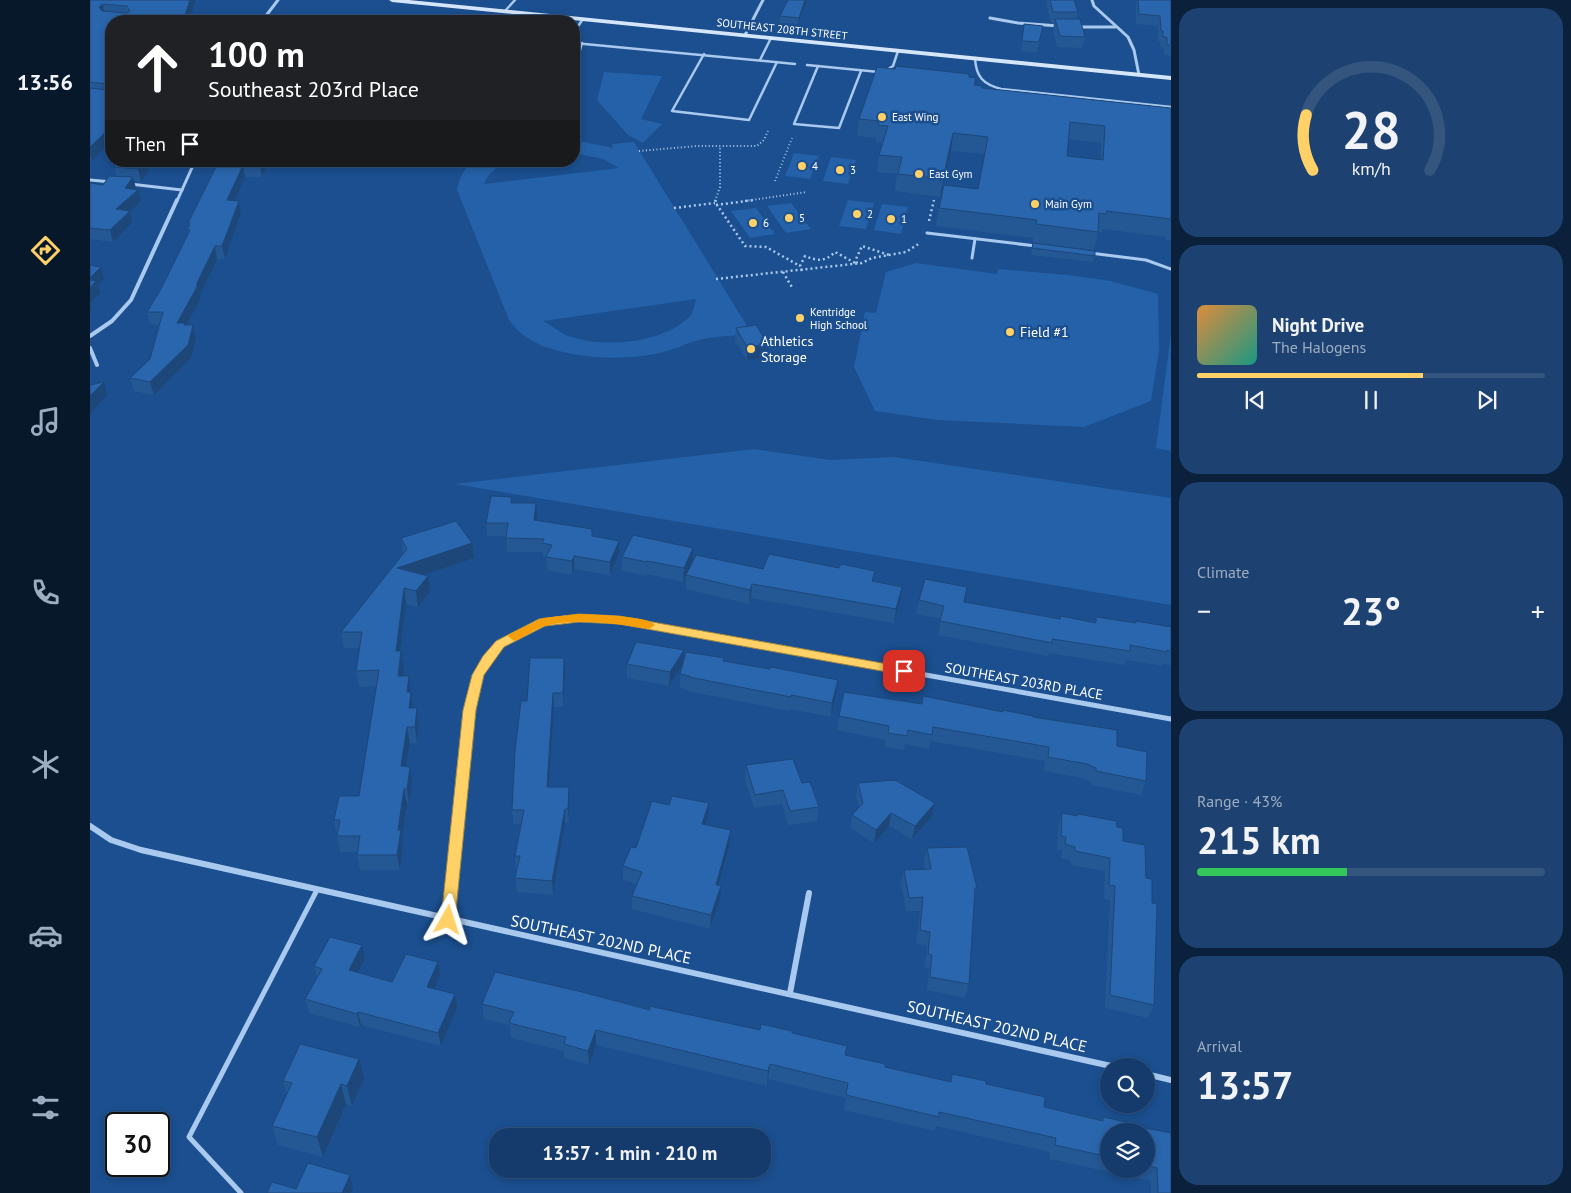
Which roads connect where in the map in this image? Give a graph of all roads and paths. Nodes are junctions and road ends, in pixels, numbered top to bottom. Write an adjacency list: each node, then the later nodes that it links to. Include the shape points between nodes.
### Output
1 (278, 0): 7 (street)
2 (392, 0): 6 (main road, SOUTHEAST 208TH STREET)
3 (515, 0): 6 (lane)
4 (763, 0): 16 (street)
5 (1092, 0): 15 (street)
6 (505, 11): 8 (main road, SOUTHEAST 208TH STREET)
7 (267, 15)
8 (544, 15)
9 (990, 18): 13 (street)
10 (580, 19): 11 (main road, SOUTHEAST 208TH STREET)
11 (583, 19): 12 (lane); 16 (main road, SOUTHEAST 208TH STREET)
12 (580, 23)
13 (1063, 26)
14 (1072, 27): 15 (street)
15 (1115, 27): 31 (street, via 1128,38 1134,50)
16 (745, 35): 17 (main road, SOUTHEAST 208TH STREET)
17 (771, 38): 20 (main road, SOUTHEAST 208TH STREET); 23 (lane)
18 (582, 44): 19 (lane); 21 (lane)
19 (580, 51)
20 (898, 51): 22 (main road, SOUTHEAST 208TH STREET); 29 (lane, via 893,66)
21 (704, 54): 23 (lane); 24 (lane, via 672,111 749,120)
22 (975, 58): 31 (main road, SOUTHEAST 208TH STREET); 33 (lane, via 977,78 1001,89)
23 (760, 60): 24 (lane)
24 (777, 62): 25 (lane)
25 (795, 64)
26 (807, 65): 27 (lane)
27 (818, 66): 28 (lane); 28 (lane, via 794,124 839,128)
28 (861, 71): 29 (lane)
29 (881, 73): 30 (lane)
30 (890, 74)
31 (1139, 75): 32 (main road, SOUTHEAST 208TH STREET)
32 (1171, 78)
33 (1171, 108)
34 (768, 131): 36 (path, via 756,146)
35 (792, 138): 40 (path)
36 (720, 146): 37 (path); 46 (path, via 720,187)
37 (638, 151)
38 (192, 167): 43 (street)
39 (90, 180): 41 (street)
40 (775, 182)
41 (118, 183)
42 (127, 184): 43 (street)
43 (182, 190): 61 (street, via 131,300 112,321)
44 (807, 192): 46 (path)
45 (934, 198): 48 (path)
46 (716, 204): 47 (path); 55 (path, via 745,246 766,247)
47 (674, 208)
48 (927, 233): 49 (lane); 52 (path, via 918,245 906,252)
49 (975, 239): 50 (lane); 53 (lane)
50 (1043, 247)
51 (1082, 252): 56 (lane, via 1146,260)
52 (889, 255): 54 (path); 54 (path, via 862,246)
53 (972, 258)
54 (857, 264): 55 (path, via 835,252 823,261 805,256); 58 (path)
55 (800, 266): 58 (path)
56 (1171, 269)
57 (782, 272): 58 (path); 59 (path); 60 (path)
58 (802, 272)
59 (716, 279)
60 (794, 289)
61 (90, 336)
62 (90, 348): 63 (street)
63 (97, 365)
64 (1171, 719): 68 (street, SOUTHEAST 203RD PLACE, via 619,620 579,618 543,622 500,644 478,675 470,710)
65 (90, 826): 66 (street, SOUTHEAST 202ND PLACE, via 111,840 140,850)
66 (317, 890): 68 (street, SOUTHEAST 202ND PLACE); 73 (lane, via 189,1137)
67 (809, 893): 69 (street)
68 (448, 920): 69 (street, SOUTHEAST 202ND PLACE)
69 (790, 993): 70 (street, SOUTHEAST 202ND PLACE)
70 (1100, 1063)
71 (1155, 1076): 72 (street)
72 (1171, 1080)
73 (241, 1193)

